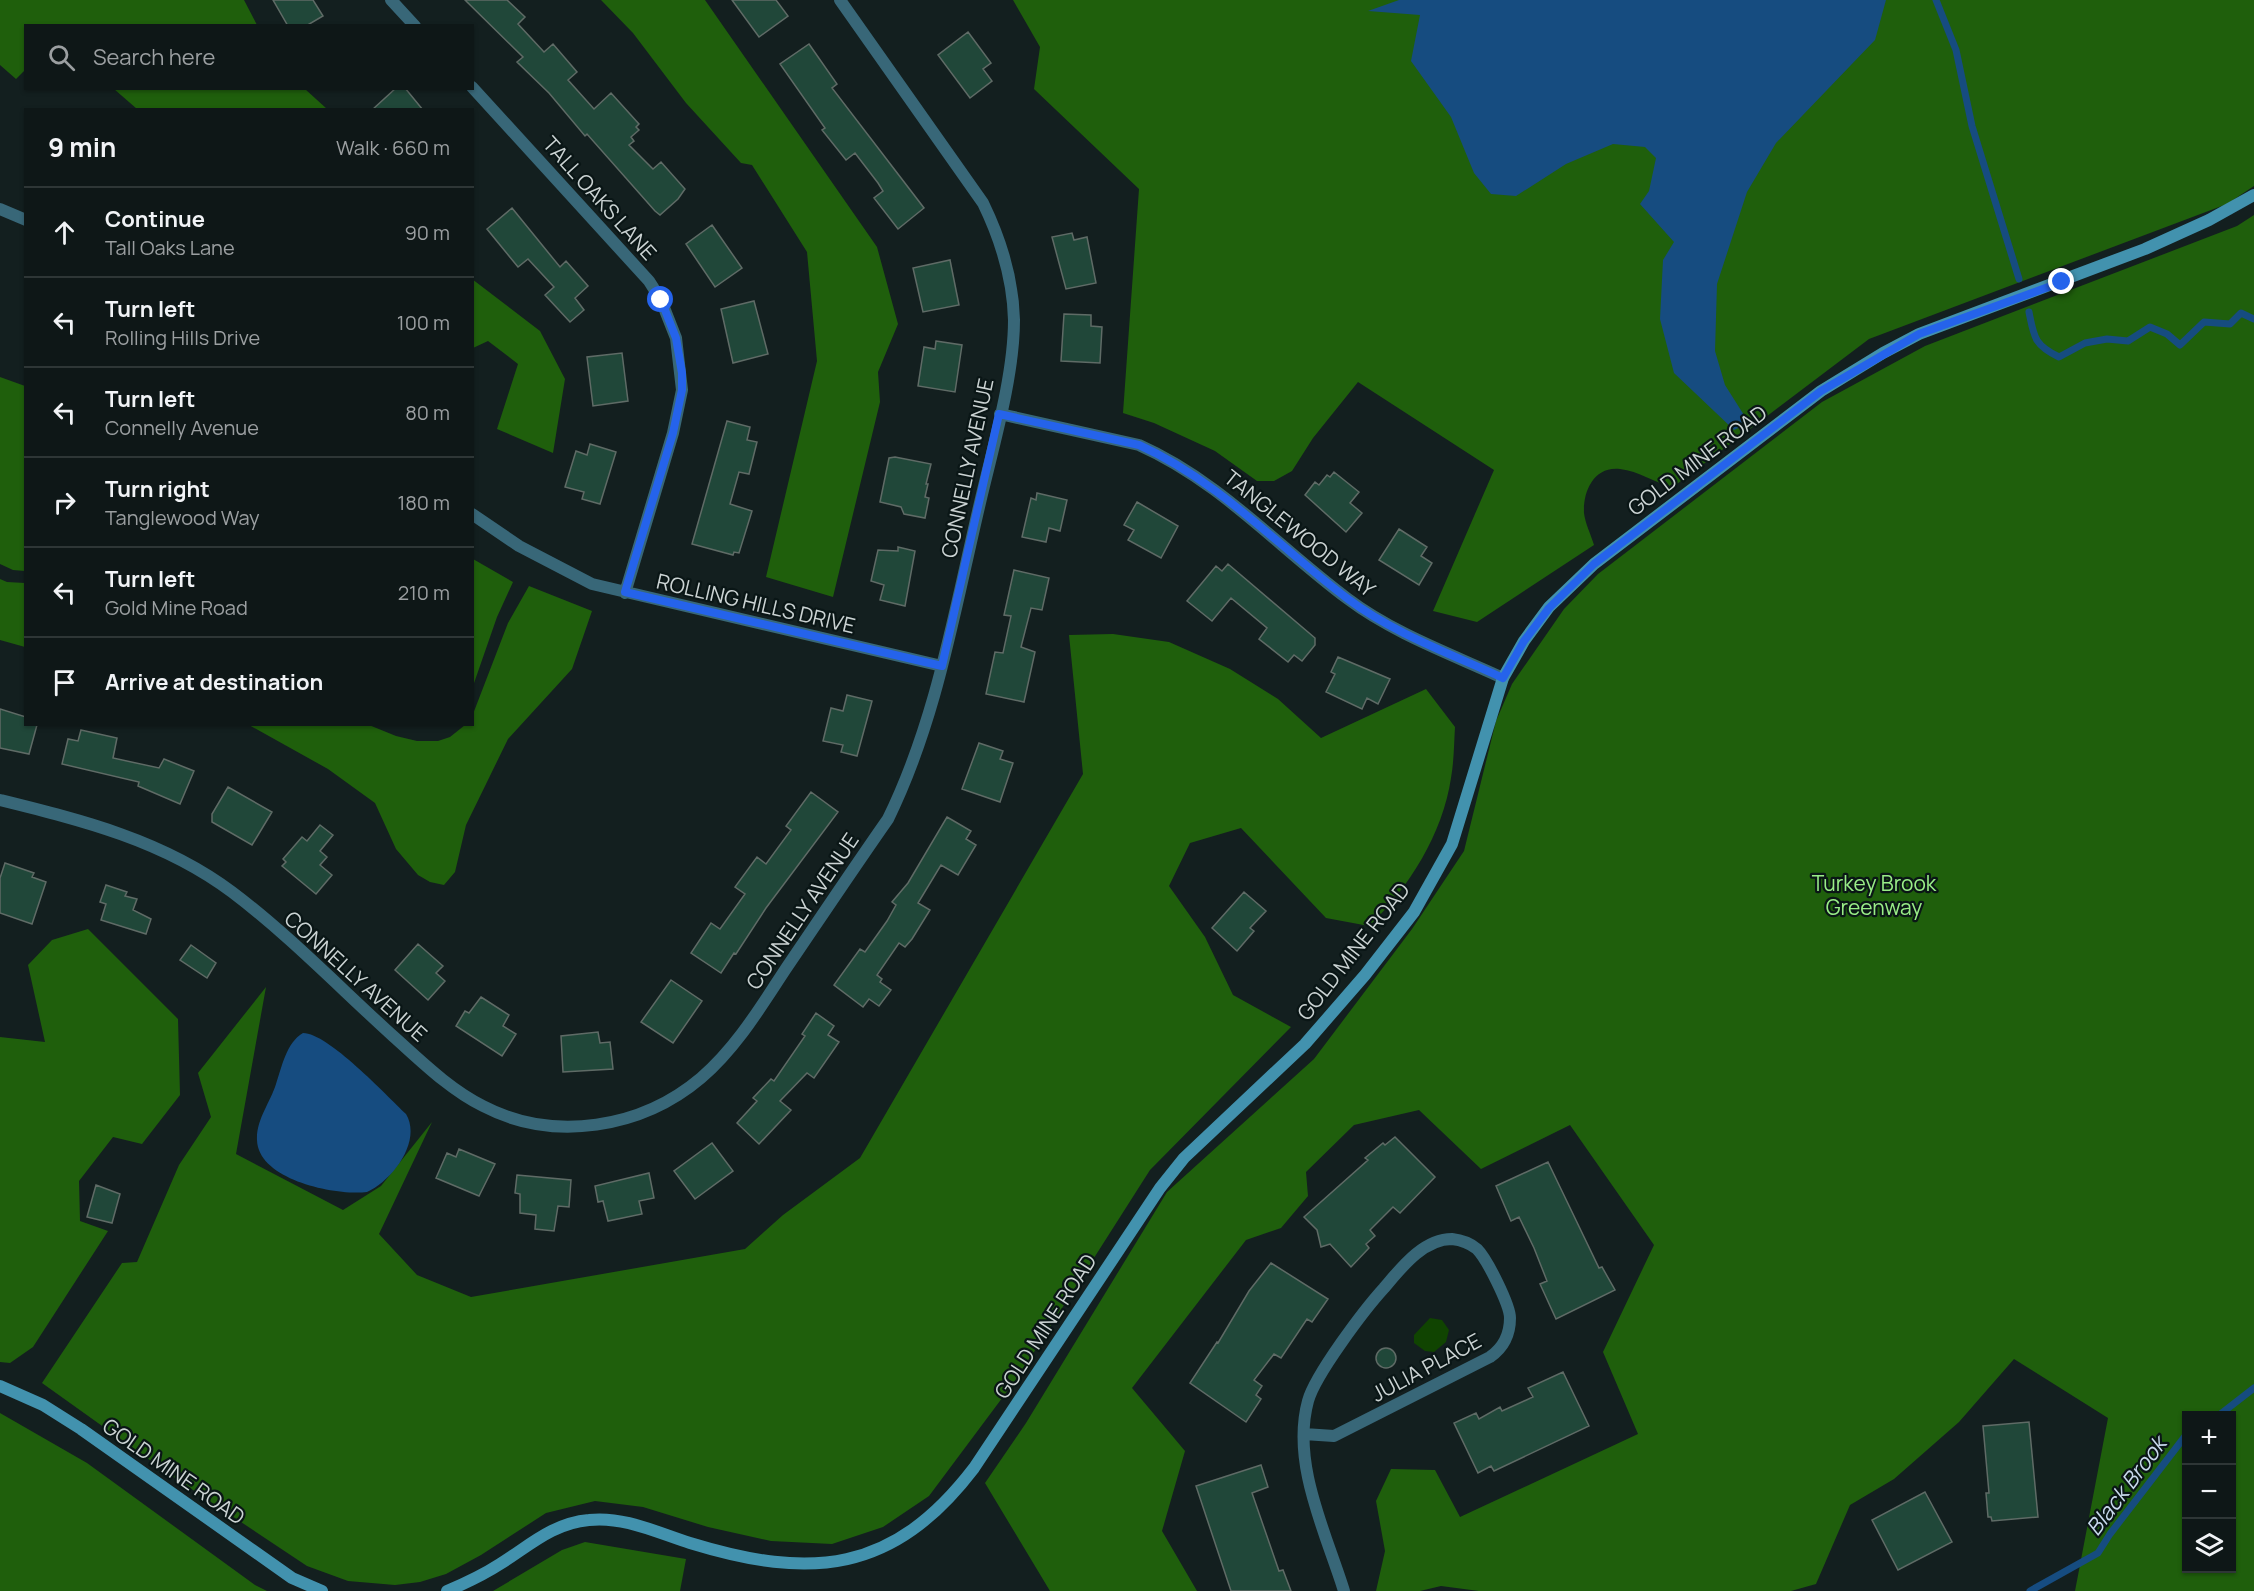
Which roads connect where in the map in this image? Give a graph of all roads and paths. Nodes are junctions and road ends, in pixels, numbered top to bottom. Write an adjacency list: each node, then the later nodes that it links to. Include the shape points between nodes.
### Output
1 (390, 0): 3 (street)
2 (840, 0): 8 (street, CONNELLY AVENUE, via 983,203 997,232 1013,296 1014,320)
3 (413, 24)
4 (474, 89): 10 (street, TALL OAKS LANE, via 649,281 676,338 682,373 678,412)
5 (2254, 195): 12 (street, GOLD MINE ROAD, via 2145,249 1919,334 1821,391 1594,564 1545,613)
6 (0, 209): 7 (street)
7 (24, 219)
8 (999, 414): 11 (street, CONNELLY AVENUE); 12 (street, TANGLEWOOD WAY, via 1139,445 1161,455 1199,478 1368,613)
9 (474, 515): 10 (street, ROLLING HILLS DRIVE, via 539,558 592,584)
10 (625, 592): 11 (street, ROLLING HILLS DRIVE)
11 (942, 666): 13 (street, CONNELLY AVENUE, via 918,751 888,819 726,1055 685,1091 659,1107 633,1118 598,1125 535,1123 484,1107 445,1081 232,892 204,873 92,823)
12 (1503, 678): 17 (street, GOLD MINE ROAD, via 1452,844 1414,912 1305,1044 1184,1158 1160,1188 974,1468 939,1510 884,1547 817,1565 772,1562 717,1551 623,1522 578,1521 546,1533 478,1578)
13 (0, 800)
14 (0, 1386): 16 (street, GOLD MINE ROAD, via 43,1405 81,1429 292,1578)
15 (1304, 1434): 15 (street, JULIA PLACE, via 1334,1436 1490,1357 1500,1348 1508,1331 1509,1312 1478,1250 1457,1240 1439,1241 1420,1251 1400,1270 1355,1324 1312,1391); 18 (street, JULIA PLACE, via 1308,1479)
16 (322, 1591)
17 (447, 1591)
18 (1344, 1591)

